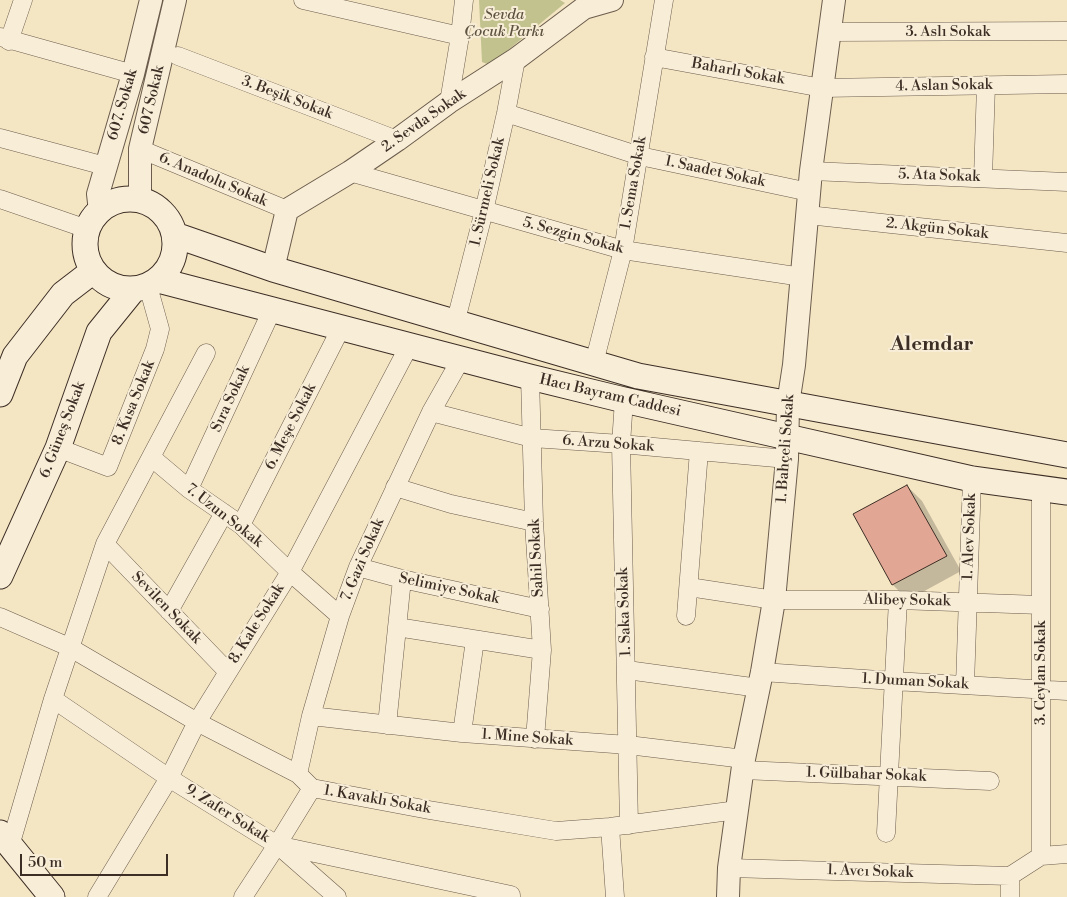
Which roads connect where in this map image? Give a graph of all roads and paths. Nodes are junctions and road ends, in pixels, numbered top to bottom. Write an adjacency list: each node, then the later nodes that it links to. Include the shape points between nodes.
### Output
1 (23, 0): 13 (street)
2 (151, 0): 17 (street, 607. Sokak)
3 (175, 0): 25 (street, 607 Sokak)
4 (303, 0): 12 (street)
5 (464, 0): 12 (street)
6 (612, 0): 9 (street, 2. Sevda Sokak)
7 (664, 0): 15 (street, 1. Sema Sokak)
8 (834, 0): 11 (street, 1. Bahçeli Sokak)
9 (582, 3): 16 (street, 2. Sevda Sokak)
10 (1067, 31): 11 (street, 3. Aslı Sokak)
11 (829, 32): 20 (street, 1. Bahçeli Sokak)
12 (460, 36): 21 (street)
13 (5, 39): 17 (street)
14 (178, 56): 24 (street, 3. Beşik Sokak)
15 (654, 57): 20 (street, Baharlı Sokak); 26 (street, 1. Sema Sokak)
16 (516, 59): 21 (street, 2. Sevda Sokak); 22 (street, 1. Sürmeli Sokak)
17 (133, 74): 27 (street, 607. Sokak)
18 (1067, 84): 19 (street, 4. Aslan Sokak)
19 (986, 85): 20 (street, 4. Aslan Sokak); 29 (street)
20 (822, 88): 30 (street, 1. Bahçeli Sokak)
21 (449, 102): 24 (street, 2. Sevda Sokak)
22 (506, 113): 26 (street, 1. Saadet Sokak); 35 (street, 1. Sürmeli Sokak)
23 (0, 138): 27 (street)
24 (397, 140): 28 (street, 2. Sevda Sokak)
25 (140, 149): 33 (street, 607 Sokak); 34 (street, 6. Anadolu Sokak)
26 (640, 156): 30 (street, 1. Saadet Sokak); 40 (street, 1. Sema Sokak)
27 (105, 166): 37 (street, 607. Sokak)
28 (350, 172): 34 (street, 2. Sevda Sokak); 35 (street, 5. Sezgin Sokak)
29 (983, 178): 30 (street, 5. Ata Sokak); 31 (street, 5. Ata Sokak)
30 (810, 181): 36 (street, 1. Bahçeli Sokak)
31 (1067, 182)
32 (0, 199): 37 (street)
33 (140, 200): 37 (main road, via 119,200 105,206); 38 (main road, via 160,210 170,221)
34 (287, 210): 41 (street)
35 (484, 212): 40 (street, 5. Sezgin Sokak); 46 (street, 1. Sürmeli Sokak)
36 (808, 215): 39 (street, 2. Akgün Sokak); 43 (street, 1. Bahçeli Sokak)
37 (94, 220): 42 (main road, via 85,243)
38 (175, 235): 41 (main road, Hacı Bayram Caddesi); 44 (main road, via 176,251 171,265)
39 (1067, 243)
40 (623, 250): 43 (street, 5. Sezgin Sokak); 51 (street, 1. Sema Sokak)
41 (273, 269): 46 (main road, Hacı Bayram Caddesi)
42 (93, 271): 44 (main road, via 104,282 118,288); 53 (main road, via 63,294 14,356)
43 (802, 277): 55 (street, 1. Bahçeli Sokak)
44 (147, 285): 45 (main road, Hacı Bayram Caddesi); 59 (main road, 6. Güneş Sokak, via 99,332); 59 (street, 8. Kısa Sokak, via 160,329 108,467)
45 (272, 310): 47 (main road, Hacı Bayram Caddesi); 66 (street, Sıra Sokak)
46 (455, 324): 51 (main road, Hacı Bayram Caddesi)
47 (341, 328): 48 (main road, Hacı Bayram Caddesi); 71 (street, 6. Meşe Sokak)
48 (409, 346): 50 (main road, Hacı Bayram Caddesi); 74 (street, 8. Kale Sokak)
49 (206, 353): 63 (street)
50 (461, 359): 52 (main road, Hacı Bayram Caddesi); 56 (street, 7. Gazi Sokak)
51 (594, 363): 55 (main road, Hacı Bayram Caddesi, via 638,376)
52 (530, 377): 54 (main road, Hacı Bayram Caddesi); 57 (street, Sahil Sokak)
53 (0, 394)
54 (624, 400): 58 (street, 1. Saka Sokak); 60 (main road, Hacı Bayram Caddesi)
55 (788, 404): 60 (street, 1. Bahçeli Sokak); 62 (main road, Hacı Bayram Caddesi)
56 (432, 412): 57 (street, 6. Arzu Sokak); 65 (street, 7. Gazi Sokak)
57 (532, 438): 58 (street, 6. Arzu Sokak); 70 (street, Sahil Sokak)
58 (620, 444): 61 (street, 6. Arzu Sokak); 91 (street, 1. Saka Sokak)
59 (58, 448): 75 (main road, 6. Güneş Sokak)
60 (786, 448): 61 (street, 6. Arzu Sokak); 64 (main road, Hacı Bayram Caddesi); 78 (street, 1. Bahçeli Sokak)
61 (699, 451): 77 (street)
62 (1067, 455)
63 (152, 457): 66 (street, 7. Uzun Sokak); 72 (street)
64 (972, 479): 67 (main road, Hacı Bayram Caddesi); 80 (street, 1. Alev Sokak)
65 (395, 487): 70 (street, via 452,504); 73 (street, 7. Gazi Sokak)
66 (189, 489): 69 (street, 7. Uzun Sokak)
67 (1042, 489): 68 (main road, Hacı Bayram Caddesi); 81 (street, 3. Ceylan Sokak)
68 (1067, 492)
69 (224, 513): 71 (street, 7. Uzun Sokak); 83 (street)
70 (534, 522): 82 (street, Sahil Sokak)
71 (241, 525): 74 (street, 7. Uzun Sokak)
72 (105, 544): 83 (street, Sevilen Sokak); 89 (street)
73 (358, 566): 76 (street, Selimiye Sokak); 84 (street, 7. Gazi Sokak)
74 (290, 572): 84 (street, 7. Uzun Sokak); 92 (street, 8. Kale Sokak)
75 (0, 576)
76 (402, 579): 82 (street, Selimiye Sokak); 87 (street)
77 (689, 587): 78 (street, Alibey Sokak); 85 (street)
78 (774, 600): 79 (street, Alibey Sokak); 93 (street, 1. Bahçeli Sokak)
79 (898, 600): 80 (street, Alibey Sokak); 94 (street)
80 (967, 602): 81 (street, Alibey Sokak); 95 (street, 1. Alev Sokak)
81 (1041, 605): 96 (street, 3. Ceylan Sokak)
82 (540, 609): 90 (street, Sahil Sokak)
83 (169, 611): 92 (street, Sevilen Sokak)
84 (340, 616): 99 (street, 7. Gazi Sokak)
85 (686, 616)
86 (0, 617): 89 (street, 1. Kavaklı Sokak)
87 (397, 627): 88 (street); 101 (street)
88 (475, 640): 90 (street); 102 (street)
89 (69, 647): 98 (street); 100 (street, 1. Kavaklı Sokak)
90 (542, 650): 103 (street, Sahil Sokak)
91 (626, 670): 93 (street, 1. Duman Sokak); 104 (street, 1. Saka Sokak)
92 (227, 671): 100 (street, 8. Kale Sokak)
93 (761, 680): 94 (street, 1. Duman Sokak); 105 (street, 1. Bahçeli Sokak)
94 (894, 682): 95 (street, 1. Duman Sokak); 107 (street)
95 (965, 685): 96 (street, 1. Duman Sokak)
96 (1041, 689): 97 (street, 1. Duman Sokak); 118 (street, 3. Ceylan Sokak)
97 (1067, 691)
98 (53, 699): 108 (street, 9. Zafer Sokak); 115 (street)
99 (310, 716): 101 (street, 1. Mine Sokak); 106 (street, 7. Gazi Sokak)
100 (197, 722): 106 (street, 1. Kavaklı Sokak); 108 (street, 8. Kale Sokak)
101 (387, 725): 102 (street, 1. Mine Sokak)
102 (462, 733): 103 (street, 1. Mine Sokak)
103 (535, 739): 104 (street, 1. Mine Sokak)
104 (628, 745): 105 (street, 1. Mine Sokak); 112 (street, 1. Saka Sokak)
105 (744, 764): 107 (street, 1. Gülbahar Sokak); 111 (street, 1. Bahçeli Sokak)
106 (298, 774): 110 (street, 1. Kavaklı Sokak)
107 (889, 775): 109 (street, 1. Gülbahar Sokak); 114 (street)
108 (169, 778): 116 (street, 9. Zafer Sokak); 122 (street, 8. Kale Sokak)
109 (990, 781)
110 (312, 788): 113 (street, 1. Kavaklı Sokak, via 556,831); 116 (street)
111 (737, 810): 112 (street, 1. Kavaklı Sokak); 119 (street, 1. Bahçeli Sokak)
112 (629, 824): 113 (street, 1. Kavaklı Sokak)
113 (610, 828): 126 (street)
114 (886, 833)
115 (5, 840): 121 (main road)
116 (278, 845): 123 (street); 124 (street); 125 (street, 9. Zafer Sokak)
117 (1067, 854): 118 (street)
118 (1041, 856): 120 (street)
119 (730, 868): 120 (street, 1. Avcı Sokak); 127 (street, 1. Bahçeli Sokak)
120 (1010, 876): 128 (street)
121 (52, 897)
122 (97, 897)
123 (243, 897)
124 (337, 897)
125 (511, 897)
126 (614, 897)
127 (728, 897)
128 (1010, 897)

